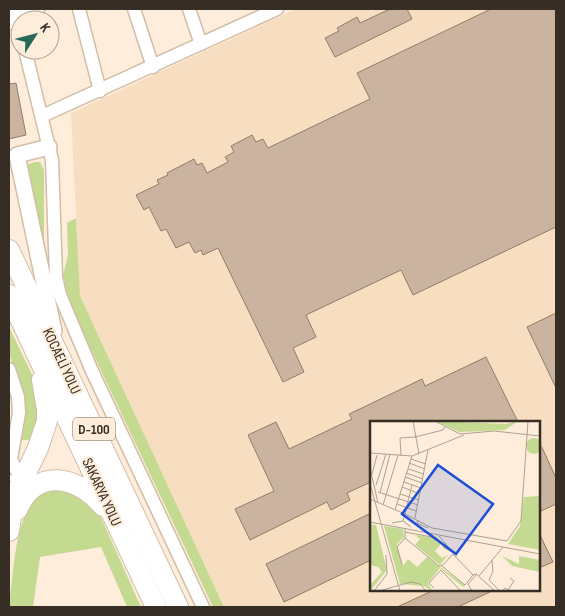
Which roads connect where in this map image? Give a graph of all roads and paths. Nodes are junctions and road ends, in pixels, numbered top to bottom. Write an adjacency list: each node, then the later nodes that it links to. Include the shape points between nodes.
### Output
1 (79, 9): 9 (street)
2 (134, 9): 8 (street)
3 (189, 9): 6 (street)
4 (277, 9): 5 (street)
5 (250, 15): 6 (street)
6 (201, 44): 8 (street)
7 (28, 60): 10 (street)
8 (153, 67): 9 (street)
9 (100, 90): 10 (street)
10 (42, 116): 11 (street)
11 (49, 147): 15 (street, via 16,155); 22 (street, via 55,206 56,277 60,295 92,372)
12 (9, 250): 15 (highway, KOCAELİ YOLU / D-100)
13 (9, 295): 14 (highway, SAKARYA YOLU / D-100)
14 (28, 333): 17 (highway, via 46,396 47,421 38,448); 18 (highway, SAKARYA YOLU / D-100)
15 (57, 350): 21 (highway, KOCAELİ YOLU / D-100)
16 (9, 369): 17 (street, via 18,397 19,413 11,459)
17 (18, 477): 19 (highway)
18 (115, 520): 19 (highway, via 81,485 71,481 52,481 26,494); 20 (highway, SAKARYA YOLU / D-100)
19 (9, 531)
20 (156, 607)
21 (178, 607)
22 (203, 607)

